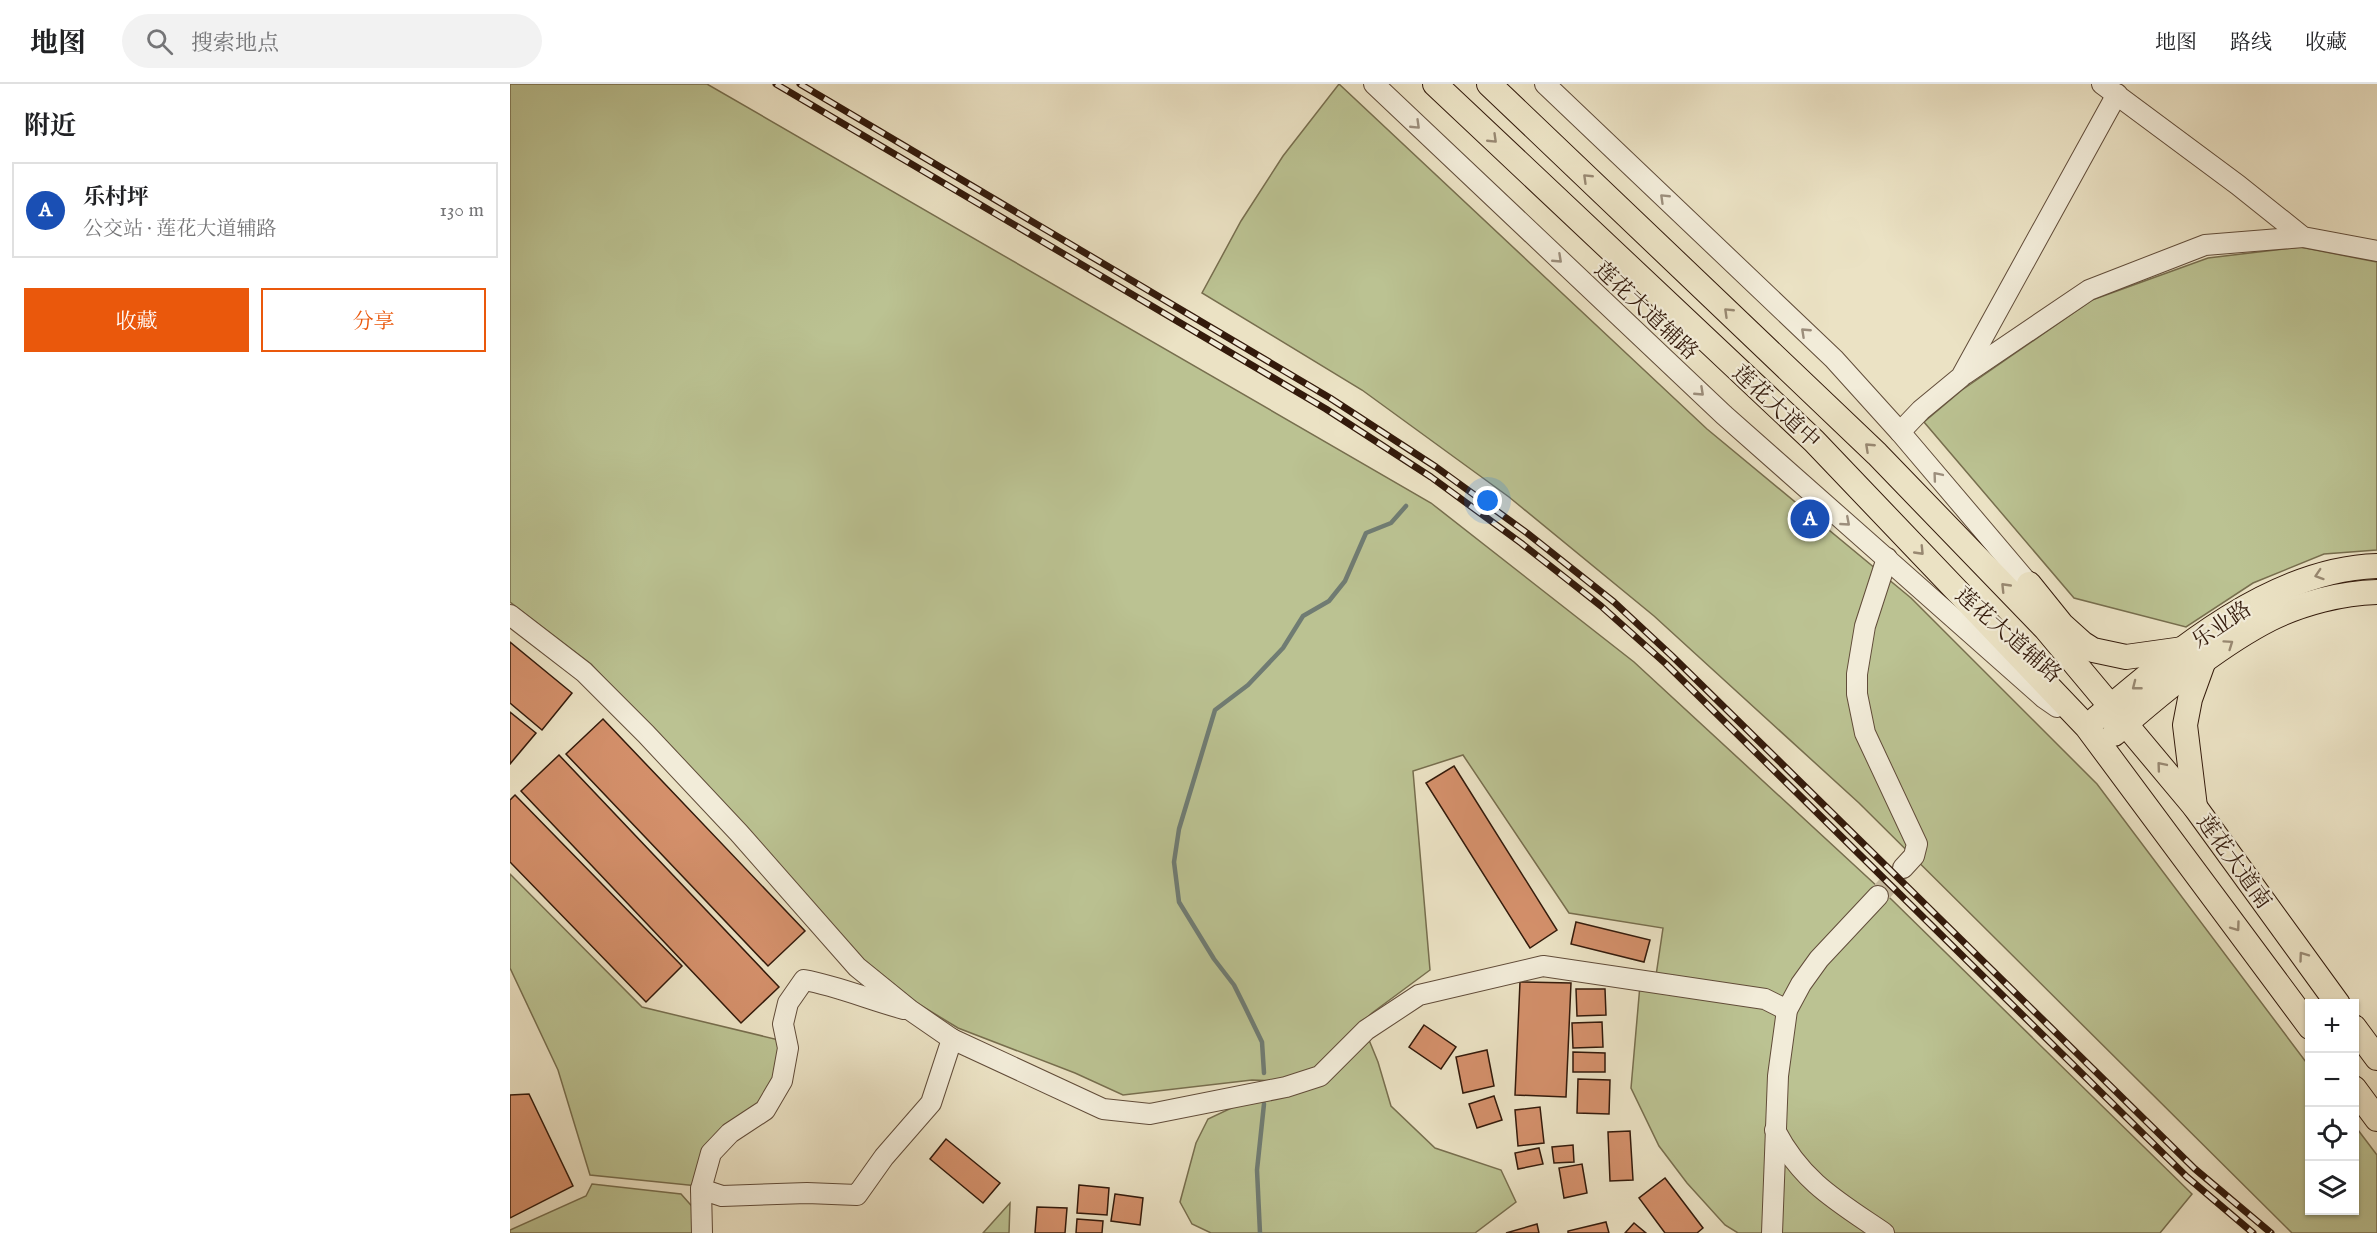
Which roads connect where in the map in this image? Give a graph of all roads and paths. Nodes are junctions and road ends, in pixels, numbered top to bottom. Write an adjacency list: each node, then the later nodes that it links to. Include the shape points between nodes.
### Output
1 (1374, 84): 10 (street, 莲花大道辅路, one-way to 10, via 1724,415)
2 (1435, 84): 18 (main road, 莲花大道中, one-way to 18, via 1814,441)
3 (1489, 84): 15 (main road, 莲花大道中, one-way to 3, via 1877,454)
4 (1545, 84): 9 (street, one-way to 4, via 1834,359)
5 (2109, 89): 6 (street); 8 (street)
6 (2303, 237): 7 (street); 8 (street, via 2205,245 2089,290)
7 (2377, 251)
8 (1961, 377): 9 (street)
9 (1900, 432): 12 (street, one-way to 9)
10 (1887, 558): 18 (street, 莲花大道辅路, via 2044,698); 22 (street, via 1865,626 1857,694 1866,733 1917,844 1914,856)
11 (2377, 566): 16 (main road, 乐业路, one-way to 16, via 2326,572 2275,590 2233,615)
12 (2029, 584): 15 (main road); 16 (main road, via 2073,636 2093,650 2126,657)
13 (2377, 592): 16 (main road, 乐业路, one-way to 13, via 2271,618 2317,602)
14 (510, 615): 27 (street, via 591,680 646,734 857,967)
15 (2046, 629): 17 (main road, 莲花大道中)
16 (2194, 656): 17 (main road, 乐业路); 19 (main road, via 2185,725)
17 (2118, 716): 18 (main road, 乐业路); 19 (main road, 莲花大道南, one-way to 17)
18 (2094, 736): 21 (main road, 莲花大道南)
19 (2196, 807): 20 (main road, 莲花大道南)
20 (2212, 829): 21 (main road, via 2212,841 2202,854); 23 (main road, 莲花大道南)
21 (2181, 854): 24 (main road, 莲花大道南)
22 (1903, 868)
23 (2242, 871): 24 (main road, via 2230,868 2218,874); 26 (main road, 莲花大道南, one-way to 23)
24 (2212, 895): 29 (main road, 莲花大道南, one-way to 29)
25 (1878, 896): 28 (street, via 1819,959)
26 (2334, 999)
27 (910, 1010): 31 (street); 36 (street, via 804,980 788,1003 783,1024 788,1048 782,1081 765,1110 730,1133 711,1153)
28 (1787, 1010): 31 (street, via 1765,999 1543,966 1419,995 1366,1029 1320,1076 1286,1087 1150,1114 1103,1109); 35 (street)
29 (2305, 1020)
30 (2359, 1033): 32 (main road)
31 (952, 1039): 36 (street, via 931,1103 857,1195 722,1196)
32 (2377, 1058)
33 (2359, 1094): 34 (main road)
34 (2377, 1119)
35 (1775, 1130): 38 (street); 39 (street, via 1804,1173 1834,1200)
36 (701, 1188): 37 (street)
37 (702, 1233)
38 (1772, 1233)
39 (1884, 1233)

